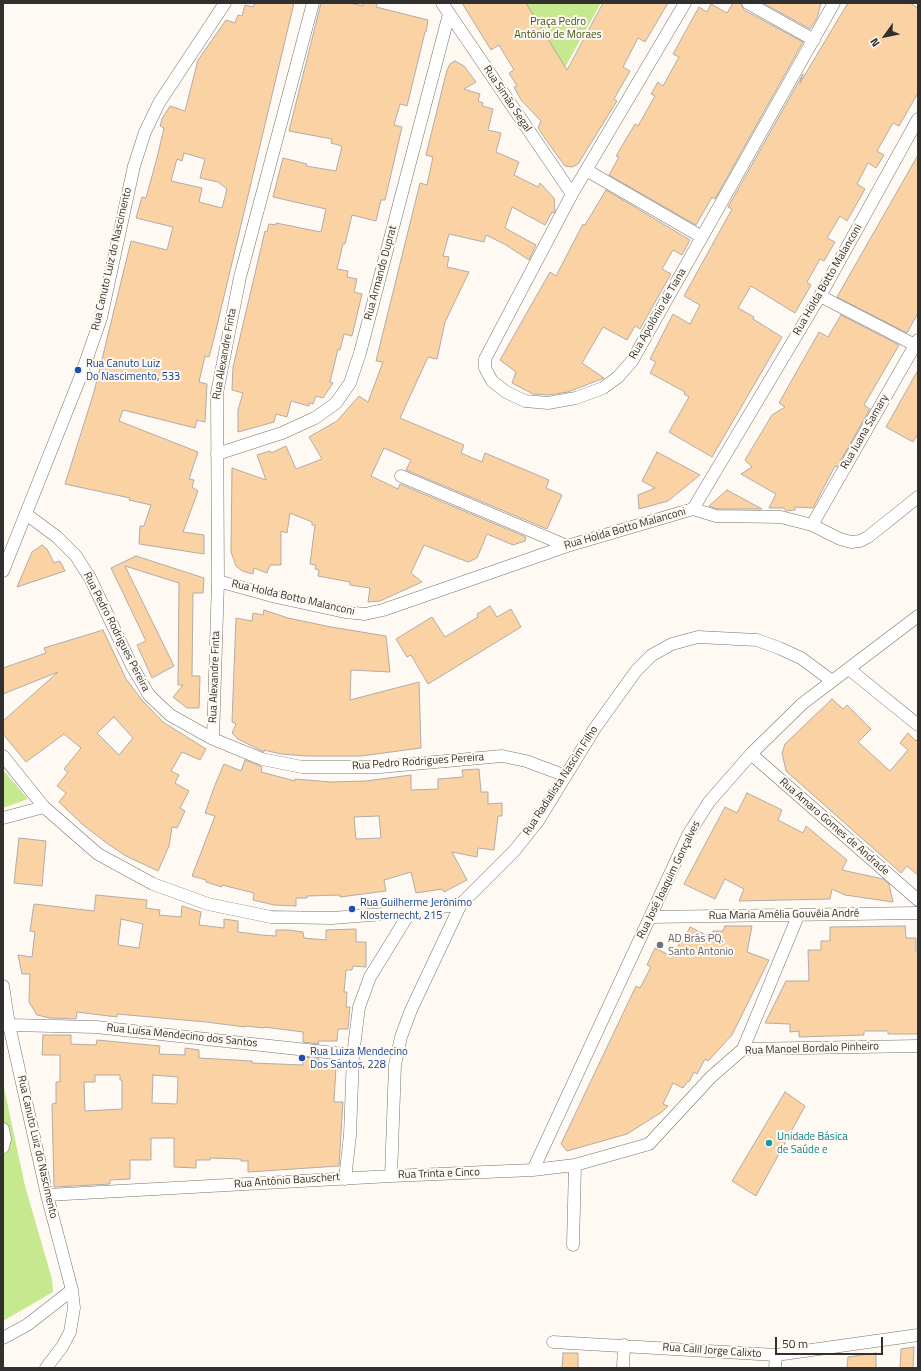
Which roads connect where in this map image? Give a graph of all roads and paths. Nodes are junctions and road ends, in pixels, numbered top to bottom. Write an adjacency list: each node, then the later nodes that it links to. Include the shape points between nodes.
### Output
1 (225, 3): 19 (street, Rua Canuto Luiz do Nascimento, via 159,103 144,132 134,166 101,318)
2 (313, 3): 15 (street, Rua Alexandre Finta, via 256,213 223,352 217,393)
3 (442, 3): 7 (street, Rua Simão Segal)
4 (685, 3): 10 (street, Rua Apolônio de Tiana)
5 (748, 3): 8 (street)
6 (834, 3): 8 (street, Rua Apolônio de Tiana)
7 (449, 14): 11 (street, Rua Simão Segal); 15 (street, Rua Armando Duprat, via 350,383 336,403 315,418 282,433)
8 (814, 40): 12 (street, Rua Apolônio de Tiana)
9 (918, 119): 13 (street, Rua Holda Botto Malanconi)
10 (586, 170): 11 (street, Rua Apolônio de Tiana); 12 (street)
11 (572, 194): 12 (street, Rua Apolônio de Tiana, via 485,359 485,368 492,381 506,392 525,401 548,403 576,398 603,388 618,377 632,361)
12 (702, 237)
13 (820, 296): 14 (street); 18 (street, Rua Holda Botto Malanconi)
14 (916, 342): 20 (street, Rua Juana Samary)
15 (217, 454): 23 (street, Rua Alexandre Finta)
16 (401, 476): 21 (street)
17 (918, 497): 20 (street, via 860,541 840,539)
18 (693, 509): 20 (street, via 716,516 781,517); 21 (street, Rua Holda Botto Malanconi)
19 (26, 514): 22 (street, Rua Canuto Luiz do Nascimento); 28 (street, Rua Pedro Rodrigues Pereira, via 57,537 76,556 90,578 132,666 149,695 170,715)
20 (812, 525)
21 (567, 546): 23 (street, Rua Holda Botto Malanconi, via 365,614)
22 (3, 571)
23 (218, 581): 28 (street, Rua Alexandre Finta)
24 (918, 616): 25 (street, Rua José Joaquim Gonçalves)
25 (849, 669): 26 (street, Rua José Joaquim Gonçalves); 27 (street)
26 (832, 681): 29 (street, Rua José Joaquim Gonçalves, via 802,704); 31 (street, Rua Radialista Nascim Filho, via 801,658 757,640 698,637 672,644 652,655 636,671 610,706)
27 (918, 725)
28 (213, 739): 31 (street, Rua Pedro Rodrigues Pereira, via 262,759 302,767 380,767 502,756 526,760)
29 (750, 754): 34 (street, Rua Amaro Gomes de Andrade); 39 (street, Rua José Joaquim Gonçalves, via 709,802 688,835)
30 (3, 756): 32 (street)
31 (566, 776): 35 (street, Rua Radialista Nascim Filho, via 538,821 515,850)
32 (44, 807): 33 (street); 36 (street, via 98,854 153,884 208,904 271,917 332,918)
33 (3, 818)
34 (918, 900)
35 (461, 904): 36 (street); 49 (street, Rua Radialista Nascim Filho, via 410,1010 401,1037 395,1065)
36 (410, 912): 44 (street, Rua Antônio Bauschert, via 370,977 359,1007)
37 (918, 913): 38 (street, Rua Maria Amélia Gouvêia André)
38 (798, 916): 39 (street, Rua Maria Amélia Gouvêia André); 43 (street)
39 (651, 917): 48 (street, Rua José Joaquim Gonçalves)
40 (3, 986): 41 (street, Rua Canuto Luiz do Nascimento)
41 (9, 1025): 44 (street, Rua Luísa Mendecino dos Santos, via 96,1027); 51 (street, Rua Canuto Luiz do Nascimento)
42 (918, 1046): 43 (street, Rua Manoel Bordalo Pinheiro)
43 (743, 1049): 47 (street, Rua Manoel Bordalo Pinheiro, via 711,1077 649,1144)
44 (353, 1055): 50 (street, Rua Antônio Bauschert, via 350,1135)
45 (3, 1129): 46 (street)
46 (3, 1147)
47 (576, 1165): 48 (street, Rua Manoel Bordalo Pinheiro); 52 (street)
48 (533, 1170): 49 (street, Rua Trinta e Cinco)
49 (392, 1176): 50 (street, Rua Trinta e Cinco)
50 (345, 1179): 51 (street, Rua Antônio Bauschert)
51 (47, 1195): 53 (street, Rua Canuto Luiz do Nascimento)
52 (573, 1245)
53 (72, 1290): 55 (street, via 27,1325); 59 (street, Rua Canuto Luiz do Nascimento, via 74,1308 70,1332)
54 (918, 1335): 58 (street, Rua Calil Jorge Calixto)
55 (3, 1338)
56 (553, 1342): 57 (street, Rua Calil Jorge Calixto)
57 (624, 1345): 58 (street, Rua Calil Jorge Calixto); 60 (street)
58 (776, 1355): 61 (street)
59 (46, 1368)
60 (623, 1368)
61 (775, 1368)

